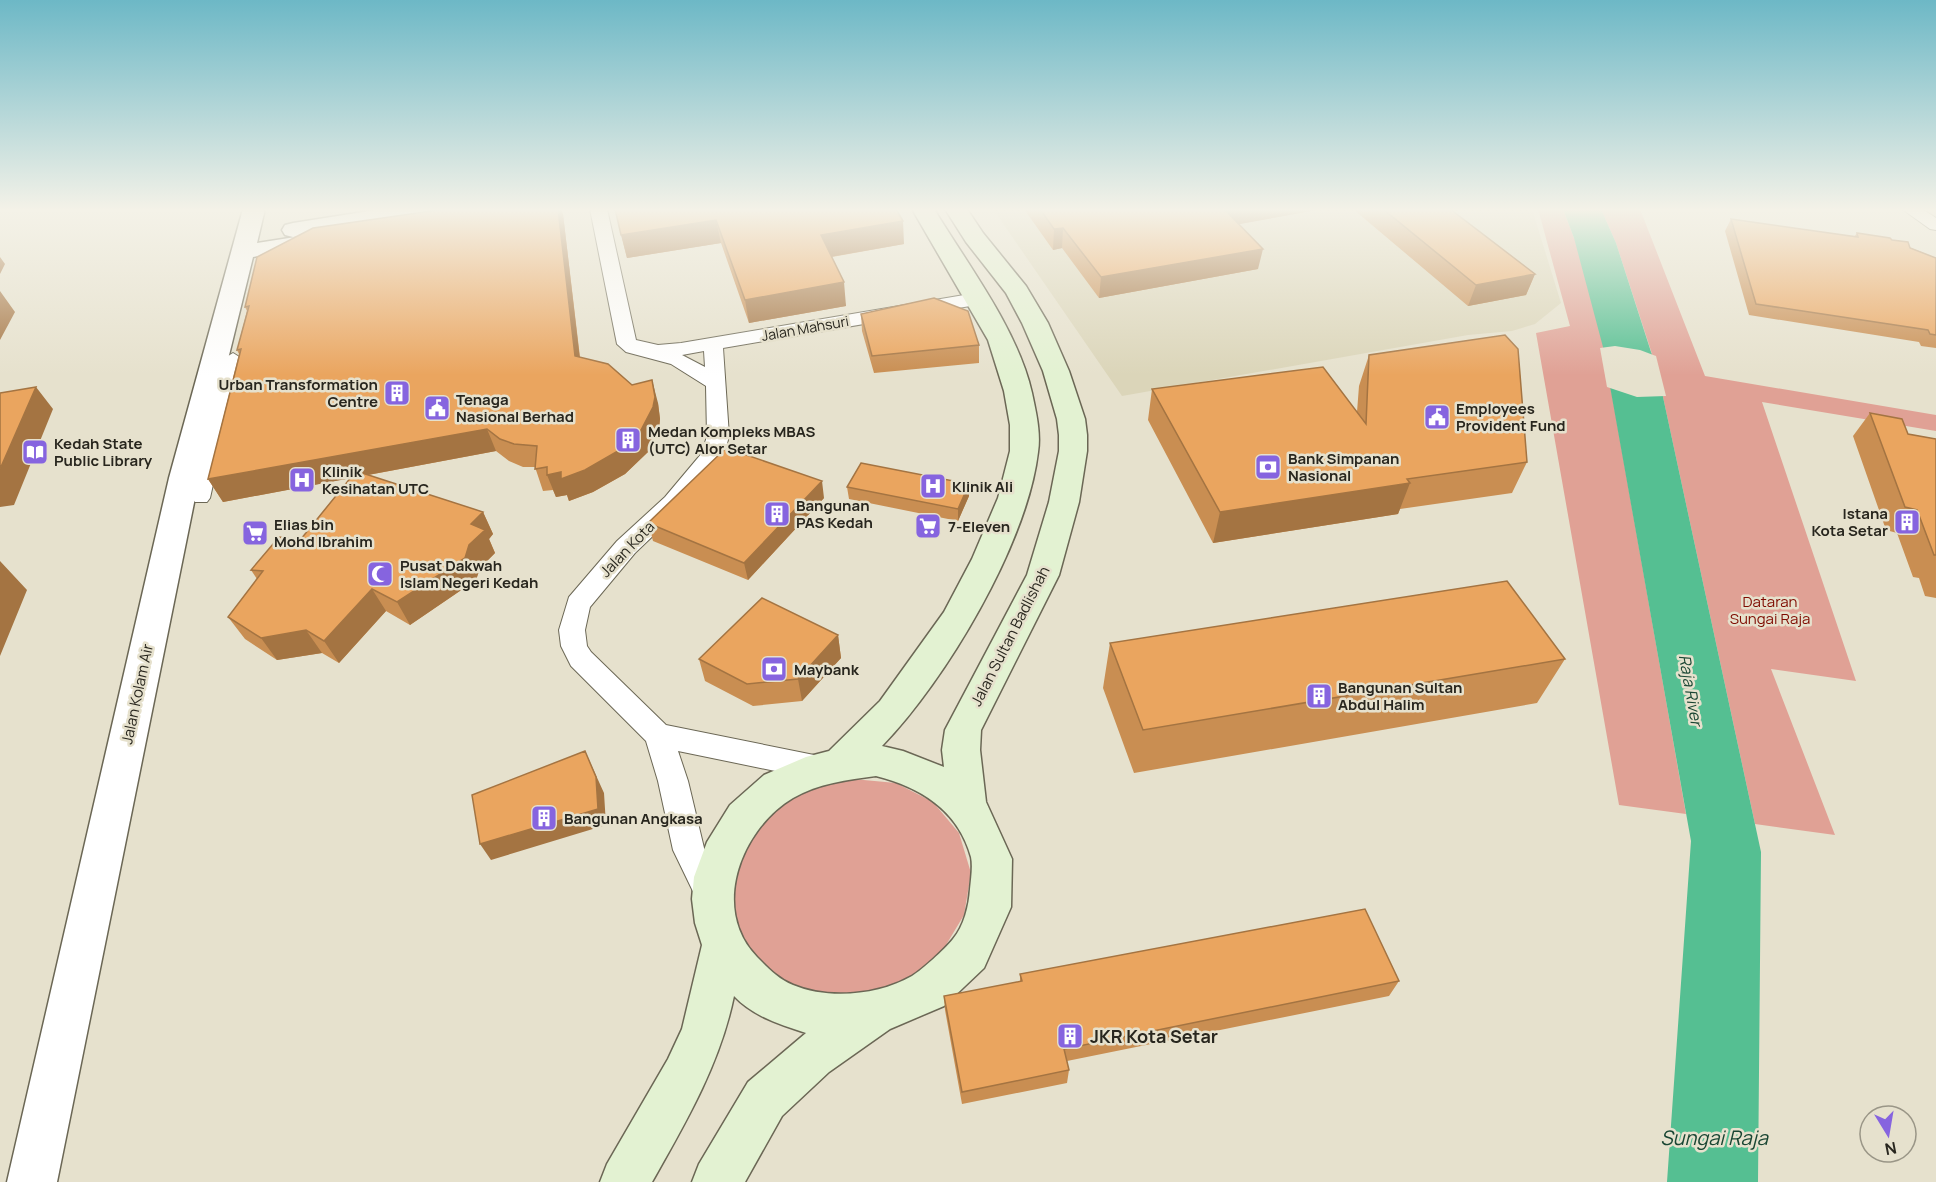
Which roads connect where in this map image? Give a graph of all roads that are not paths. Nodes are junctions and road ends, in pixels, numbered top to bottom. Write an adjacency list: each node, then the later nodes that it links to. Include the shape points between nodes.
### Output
1 (240, 264): 17 (street, Jalan Kolam Air, via 184,478)
2 (609, 264): 7 (street, via 625,342)
3 (955, 264): 5 (main road)
4 (996, 264): 13 (main road, Jalan Sultan Badlishah, via 1017,291 1056,371 1071,419 1073,451 1064,502 1043,575 963,730 961,750)
5 (976, 299): 6 (street, Jalan Mahsuri); 12 (main road, via 1001,340 1018,391 1024,451 1013,498 957,620 893,711)
6 (713, 343): 7 (street, Jalan Mahsuri, via 669,351); 9 (street, Jalan Kota)
7 (633, 348): 9 (street, via 678,360)
8 (233, 358): 10 (street)
9 (716, 383): 11 (street, Jalan Kota, via 718,436 713,455 578,604 572,630 581,659)
10 (201, 498)
11 (658, 735): 12 (street); 14 (street, Jalan Kota, via 689,850)
12 (830, 766): 13 (main road, via 876,760 903,767 938,782); 14 (main road, via 778,787 744,817 721,855)
13 (967, 807): 16 (main road, via 992,859 990,907 969,954 928,991)
14 (713, 899): 15 (main road)
15 (724, 945): 16 (main road, via 752,982 783,1004 812,1013 843,1016); 18 (main road, via 705,1031 685,1076)
16 (875, 1012): 19 (main road, via 813,1056 765,1099)
17 (32, 1182)
18 (625, 1182)
19 (717, 1182)

